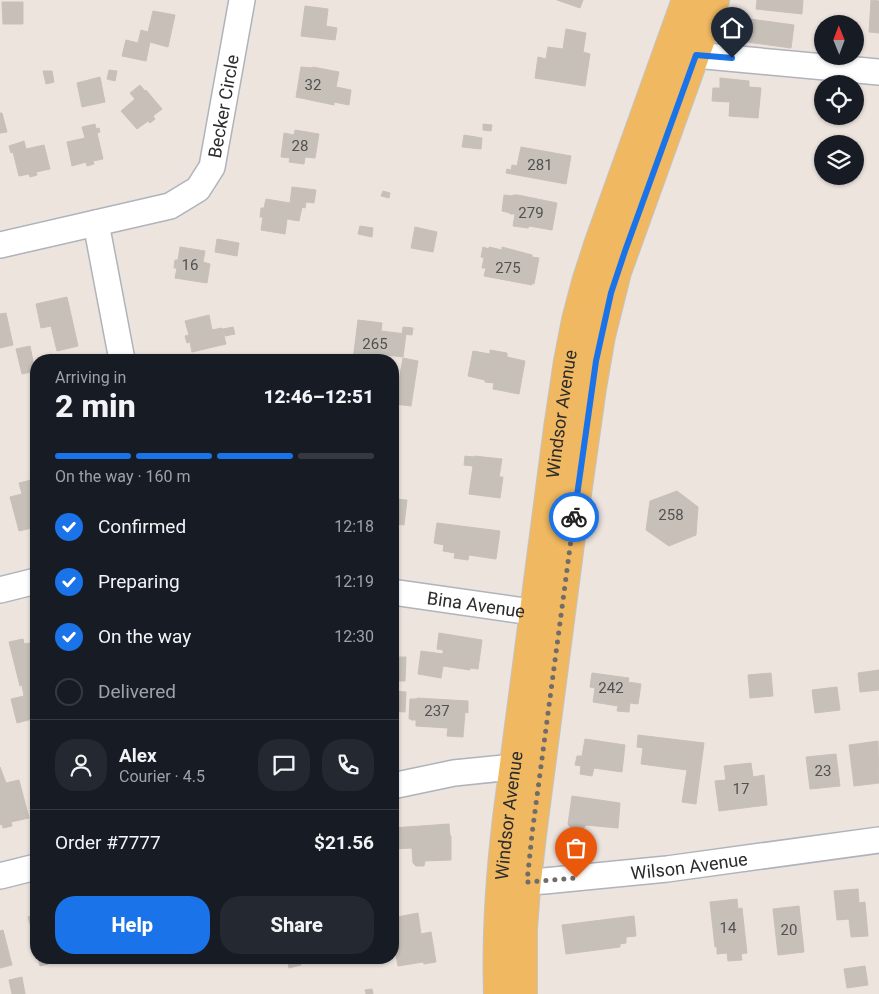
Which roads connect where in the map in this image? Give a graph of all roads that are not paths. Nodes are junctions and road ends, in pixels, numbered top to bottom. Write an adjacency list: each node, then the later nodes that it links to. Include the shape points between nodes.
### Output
1 (242, 0): 8 (street, Becker Circle, via 212,167 198,189 170,206)
2 (686, 0): 6 (main road, Windsor Avenue)
3 (715, 0): 4 (main road, Windsor Avenue)
4 (696, 55): 5 (street); 7 (main road, Windsor Avenue)
5 (879, 72)
6 (629, 158): 7 (main road); 14 (main road, Windsor Avenue, via 586,282 568,361)
7 (657, 163): 15 (main road, Windsor Avenue, via 618,272 601,336)
8 (96, 223): 9 (street, Becker Circle); 10 (street)
9 (0, 245)
10 (121, 354)
11 (30, 582): 12 (street)
12 (0, 590)
13 (399, 593): 14 (street, Bina Avenue)
14 (534, 612): 15 (street, Bina Avenue); 16 (main road, Windsor Avenue)
15 (561, 616): 17 (main road, Windsor Avenue)
16 (513, 767): 17 (street); 18 (street, via 454,773); 22 (main road, Windsor Avenue)
17 (540, 771): 22 (main road, Windsor Avenue)
18 (399, 785)
19 (879, 840): 22 (street, Wilson Avenue, via 667,869)
20 (30, 868): 21 (street)
21 (0, 876)
22 (514, 881): 23 (main road, Windsor Avenue, via 498,922); 24 (main road, Windsor Avenue, via 523,929)
23 (498, 994)
24 (523, 994)

